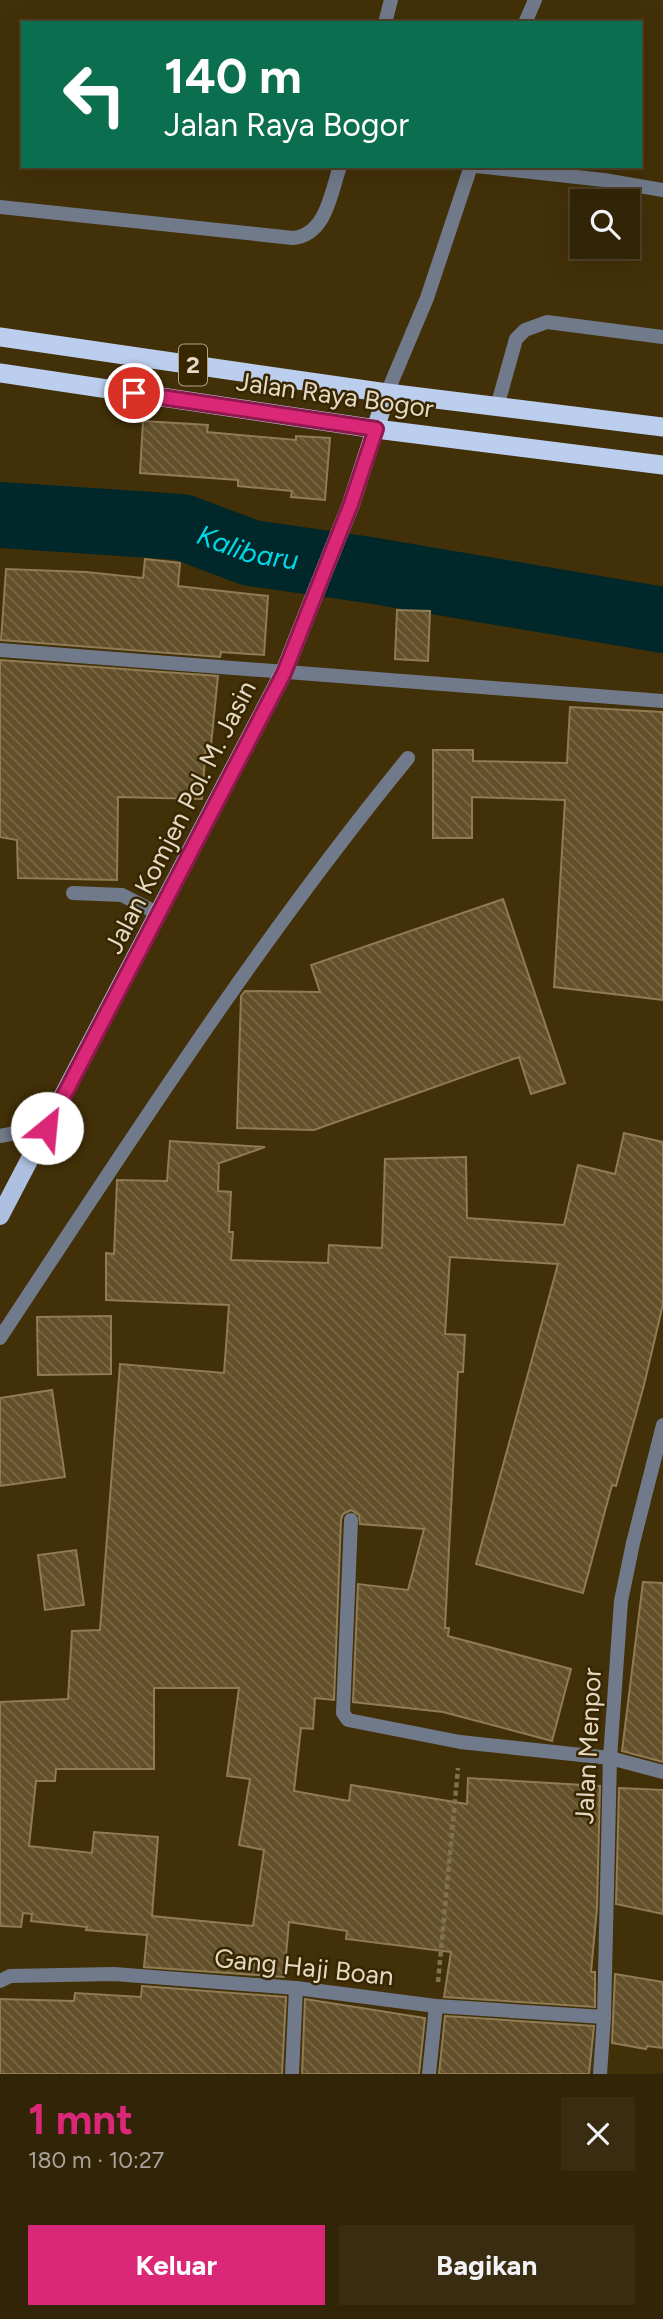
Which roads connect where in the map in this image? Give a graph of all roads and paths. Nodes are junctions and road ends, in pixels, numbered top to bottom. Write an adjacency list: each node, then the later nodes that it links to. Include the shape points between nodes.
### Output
1 (391, 0): 3 (street)
2 (535, 0): 4 (street)
3 (386, 21)
4 (526, 21)
5 (339, 168): 9 (street, via 317,228 302,237)
6 (470, 168): 13 (street, via 427,298)
7 (494, 168): 8 (street)
8 (663, 190)
9 (0, 207)
10 (0, 337): 13 (highway, Jalan Raya Bogor / 2)
11 (663, 337): 14 (street, via 547,322 525,330 516,339)
12 (0, 373): 16 (highway, Jalan Raya Bogor / 2)
13 (387, 393): 14 (highway, Jalan Raya Bogor / 2); 16 (main road, Jalan Komjen Pol. M. Jasin)
14 (497, 407): 15 (highway, Jalan Raya Bogor / 2)
15 (663, 426)
16 (376, 429): 17 (highway, Jalan Raya Bogor / 2); 19 (main road, Jalan Komjen Pol. M. Jasin)
17 (663, 466)
18 (0, 650): 19 (street)
19 (284, 673): 20 (street); 23 (main road, Jalan Komjen Pol. M. Jasin)
20 (663, 701)
21 (408, 758): 27 (street, via 347,832 201,1034)
22 (73, 893): 23 (street, via 122,895)
23 (159, 915): 24 (main road, Jalan Komjen Pol. M. Jasin)
24 (47, 1128): 25 (street); 26 (main road, Jalan Komjen Pol. M. Jasin)
25 (0, 1136)
26 (0, 1216)
27 (0, 1338)
28 (663, 1425): 31 (street, Jalan Menpor, via 621,1601)
29 (351, 1520): 30 (street, via 344,1716 351,1722)
30 (460, 1742): 31 (street); 35 (path)
31 (610, 1758): 32 (street); 36 (street, Jalan Menpor)
32 (663, 1772)
33 (0, 1981): 34 (street, Gang Haji Boan, via 10,1976 114,1974)
34 (296, 1988): 35 (street, Gang Haji Boan); 37 (street)
35 (436, 2006): 36 (street, Gang Haji Boan); 38 (street)
36 (604, 2017): 39 (street, Jalan Menpor)
37 (292, 2074)
38 (429, 2074)
39 (600, 2074)

